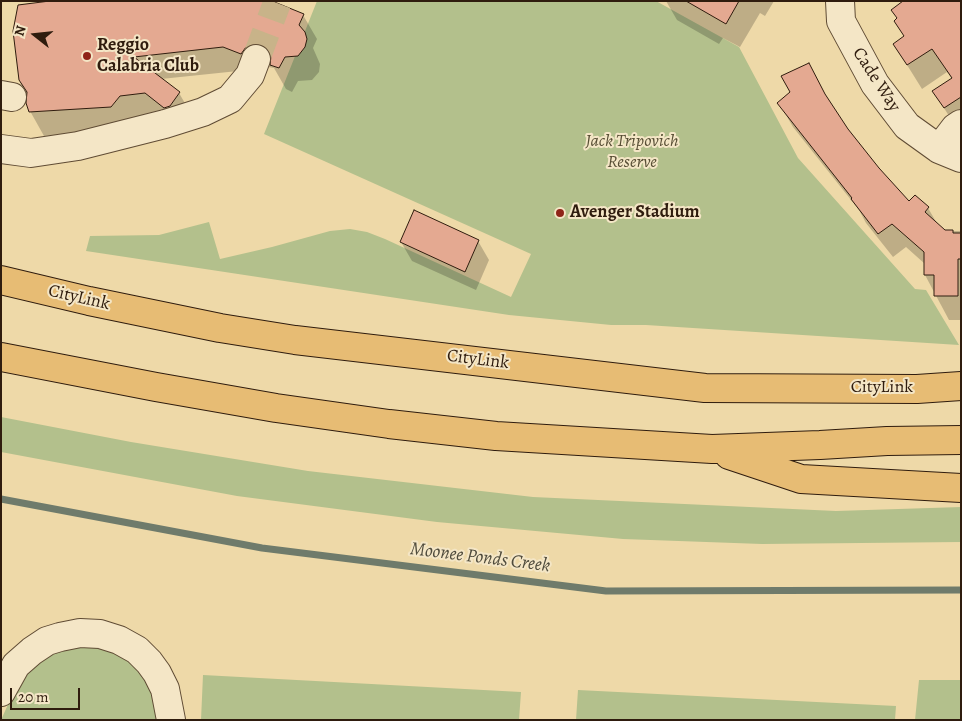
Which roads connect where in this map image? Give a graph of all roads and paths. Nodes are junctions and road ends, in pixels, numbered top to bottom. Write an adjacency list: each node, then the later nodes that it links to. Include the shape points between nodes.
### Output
1 (840, 1): 5 (street, Cade Way, via 841,21 874,84 907,126)
2 (256, 59): 4 (street, via 250,75 230,99 203,112 78,146 30,153)
3 (961, 124): 5 (street, via 955,128)
4 (1, 149)
5 (950, 153)
6 (1, 280): 8 (highway, CityLink, via 220,328 705,388 918,389)
7 (1, 357): 10 (highway, via 156,388 389,424 496,436)
8 (961, 386)
9 (961, 440): 10 (highway)
10 (712, 449): 11 (highway, via 801,479)
11 (961, 488)
12 (1, 692): 13 (street, via 16,665 47,641 80,633 100,634 119,640 148,662 165,689)
13 (171, 720)

